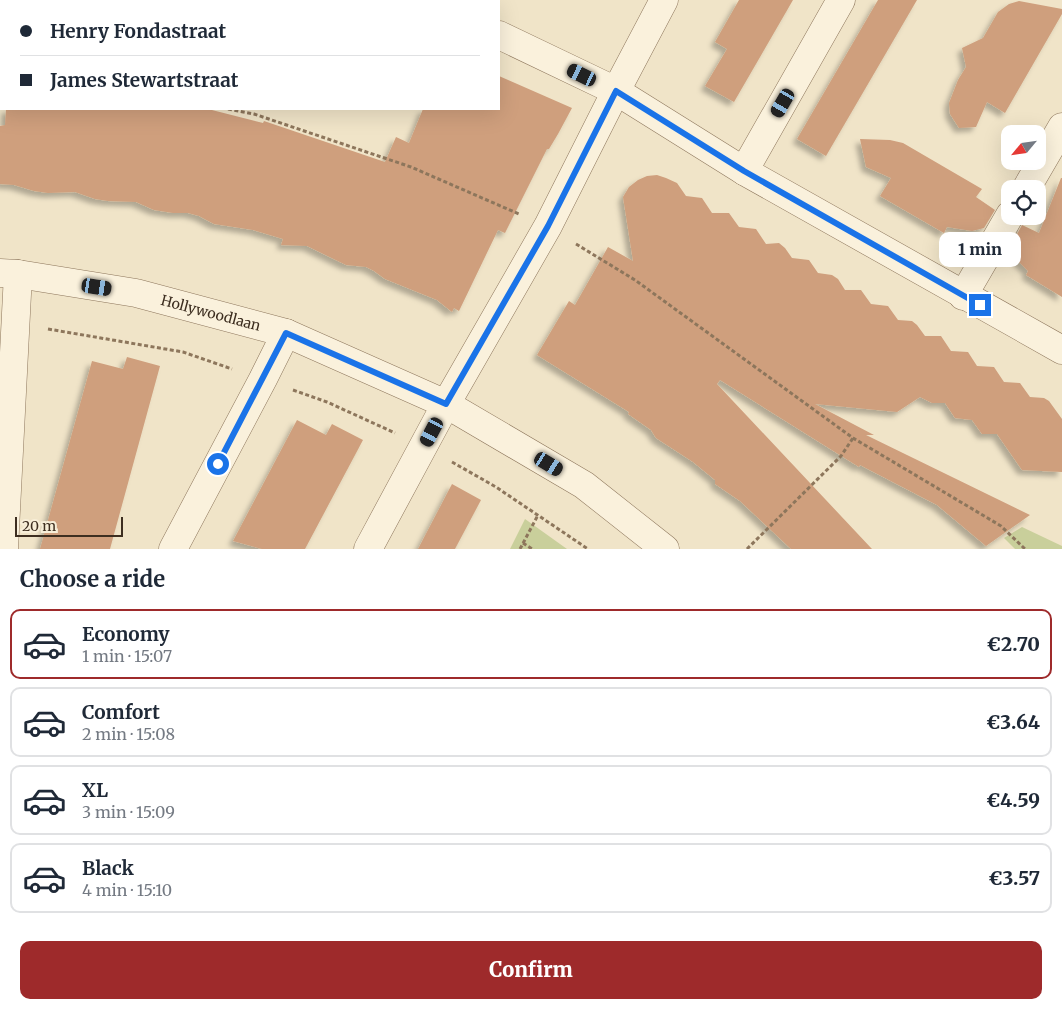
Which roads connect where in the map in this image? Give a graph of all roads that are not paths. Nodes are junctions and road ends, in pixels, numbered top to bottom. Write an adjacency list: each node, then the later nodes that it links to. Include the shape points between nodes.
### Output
1 (664, 0): 4 (street)
2 (841, 0): 6 (street)
3 (500, 36): 4 (street)
4 (616, 91): 6 (street); 13 (street, via 548,226)
5 (1062, 126): 7 (street)
6 (744, 171): 10 (street)
7 (1031, 180)
8 (1004, 225): 10 (street)
9 (9, 273): 11 (street, Hollywoodlaan, via 136,294); 14 (street, via 15,324)
10 (963, 296): 12 (street)
11 (286, 333): 13 (street, Hollywoodlaan); 15 (street)
12 (1062, 350)
13 (446, 404): 16 (street); 17 (street, Hollywoodlaan, via 584,485)
14 (4, 549)
15 (173, 549)
16 (368, 549)
17 (665, 549)

